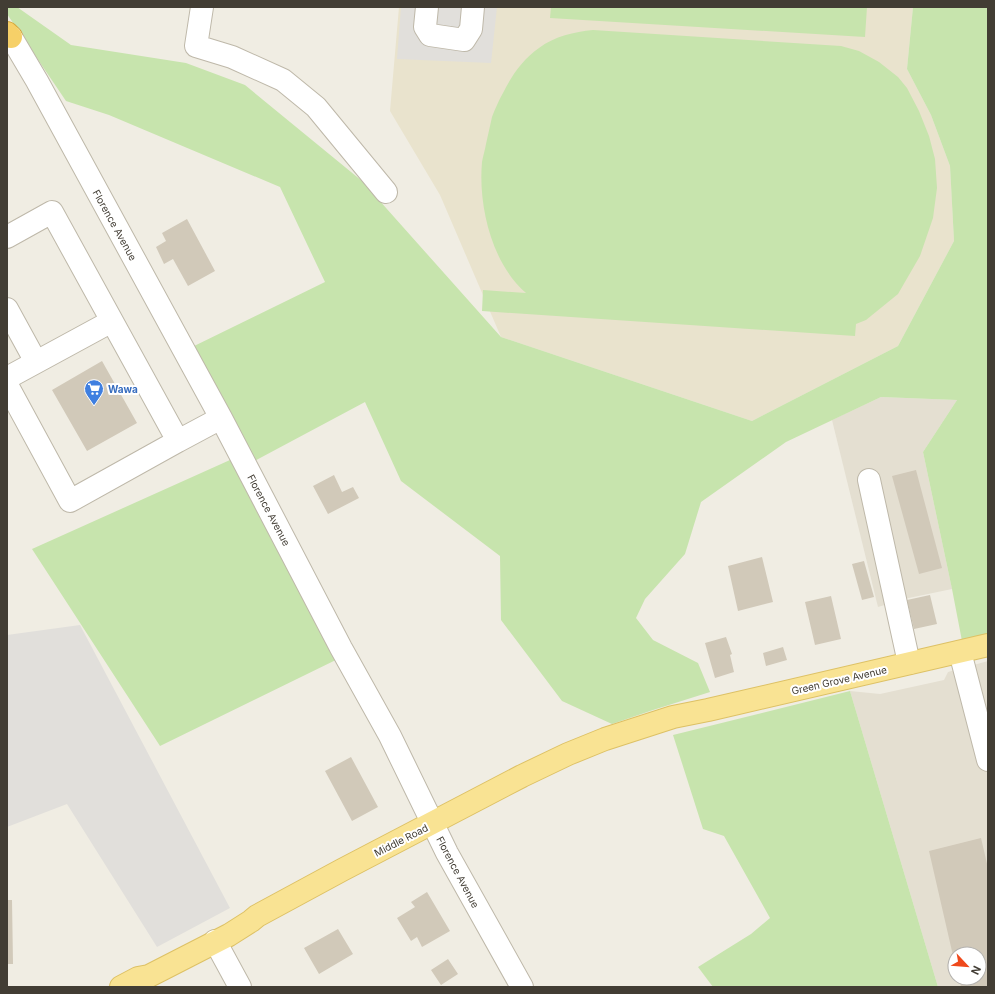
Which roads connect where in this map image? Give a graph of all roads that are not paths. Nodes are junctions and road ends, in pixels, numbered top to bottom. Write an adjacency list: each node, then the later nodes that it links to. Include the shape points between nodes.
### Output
1 (202, 7): 5 (street, via 196,46 232,57 283,80 316,107)
2 (427, 7): 3 (street, via 425,27 430,35 464,40 471,29)
3 (473, 7)
4 (8, 35): 12 (street, Florence Avenue, via 37,81)
5 (386, 192)
6 (7, 237): 8 (street, via 52,212)
7 (7, 309): 9 (street)
8 (112, 321): 9 (street); 13 (street)
9 (36, 362): 10 (street)
10 (7, 378)
11 (7, 385): 13 (street, via 70,501)
12 (221, 418): 13 (street); 20 (street, Florence Avenue, via 390,736)
13 (178, 441)
14 (869, 480): 17 (street)
15 (988, 645): 16 (main road, Green Grove Avenue)
16 (960, 652): 17 (main road, Green Grove Avenue); 19 (street)
17 (909, 663): 18 (main road, Green Grove Avenue)
18 (690, 714): 20 (main road, Middle Road, via 673,717 568,754)
19 (988, 760)
20 (433, 823): 21 (main road, Middle Road); 24 (street, Florence Avenue)
21 (215, 941): 22 (main road, Middle Road); 23 (street)
22 (121, 987)
23 (240, 987)
24 (522, 987)

